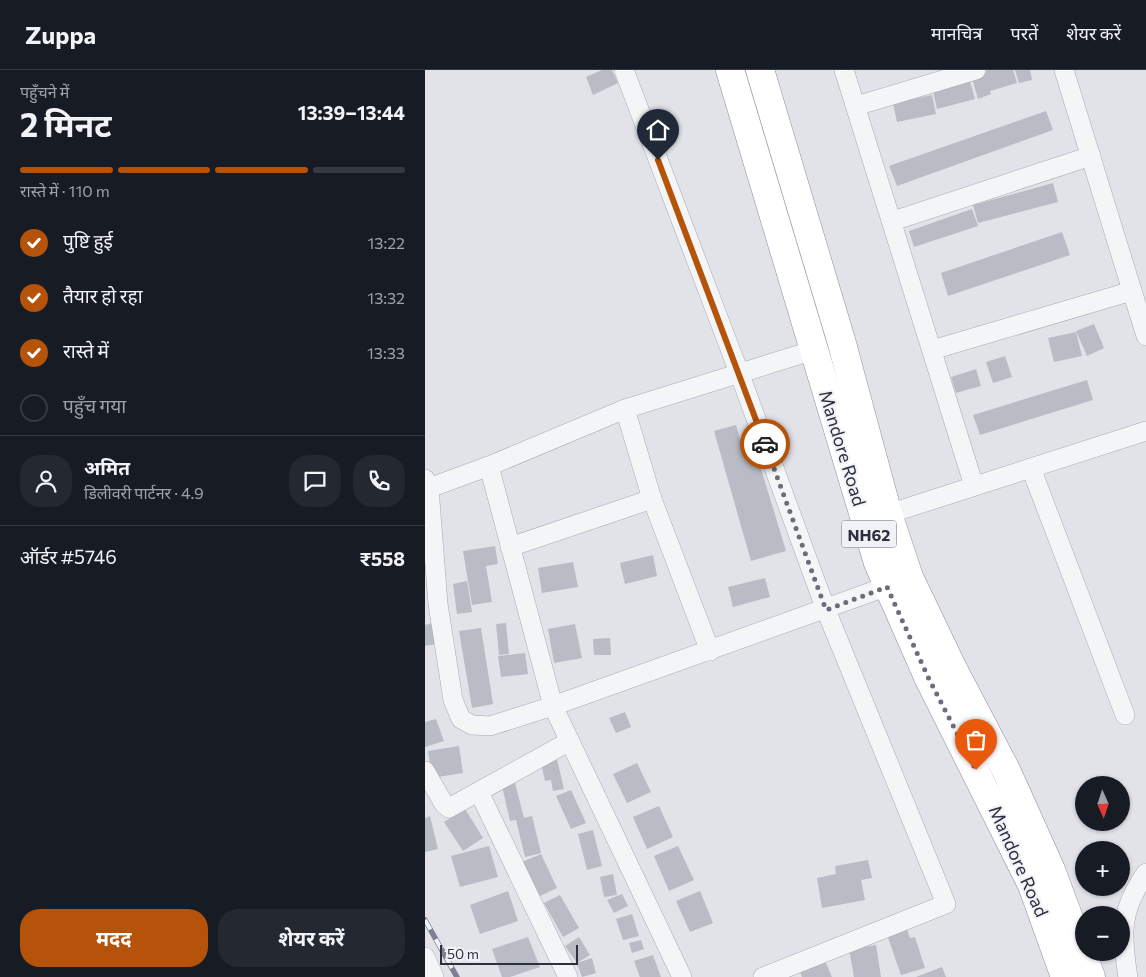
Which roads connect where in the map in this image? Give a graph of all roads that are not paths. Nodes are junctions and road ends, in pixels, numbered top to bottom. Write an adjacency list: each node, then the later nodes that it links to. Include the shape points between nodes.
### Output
1 (624, 70): 14 (street)
2 (731, 70): 12 (highway, Mandore Road / NH62)
3 (760, 70): 22 (highway, Mandore Road / NH62, via 841,340)
4 (844, 70): 7 (street)
5 (977, 70): 7 (street)
6 (1065, 70): 8 (street)
7 (856, 106): 9 (street)
8 (1091, 156): 9 (street); 10 (street)
9 (893, 221): 13 (street)
10 (1132, 291): 11 (street); 13 (street)
11 (1146, 336)
12 (814, 350): 14 (street); 24 (highway, Mandore Road / NH62, via 878,563)
13 (932, 350): 20 (street)
14 (740, 375): 15 (street); 25 (street)
15 (625, 409): 17 (street); 21 (street)
16 (1146, 431): 18 (street)
17 (489, 466): 19 (street); 23 (street)
18 (1031, 468): 20 (street); 28 (street)
19 (427, 484): 27 (street, via 438,604 453,700 461,719 472,726 490,726)
20 (974, 486): 22 (street)
21 (652, 499): 23 (street); 26 (street)
22 (888, 514): 24 (highway, Mandore Road / NH62)
23 (510, 547): 27 (street)
24 (898, 582): 25 (street); 38 (highway, Mandore Road / NH62, via 928,677 1032,885); 39 (highway, Mandore Road / NH62, via 952,666 1011,781 1051,870)
25 (826, 610): 26 (street); 37 (street, via 946,904)
26 (710, 651): 27 (street)
27 (553, 706): 29 (street)
28 (1125, 715)
29 (570, 741): 31 (street); 36 (street)
30 (425, 771): 31 (street, via 449,808)
31 (479, 792): 35 (street)
32 (1146, 873): 40 (street, via 1126,908 1122,928)
33 (425, 957): 34 (street)
34 (434, 977)
35 (568, 977)
36 (682, 977)
37 (763, 977)
38 (1065, 977)
39 (1091, 977)
40 (1128, 977)

